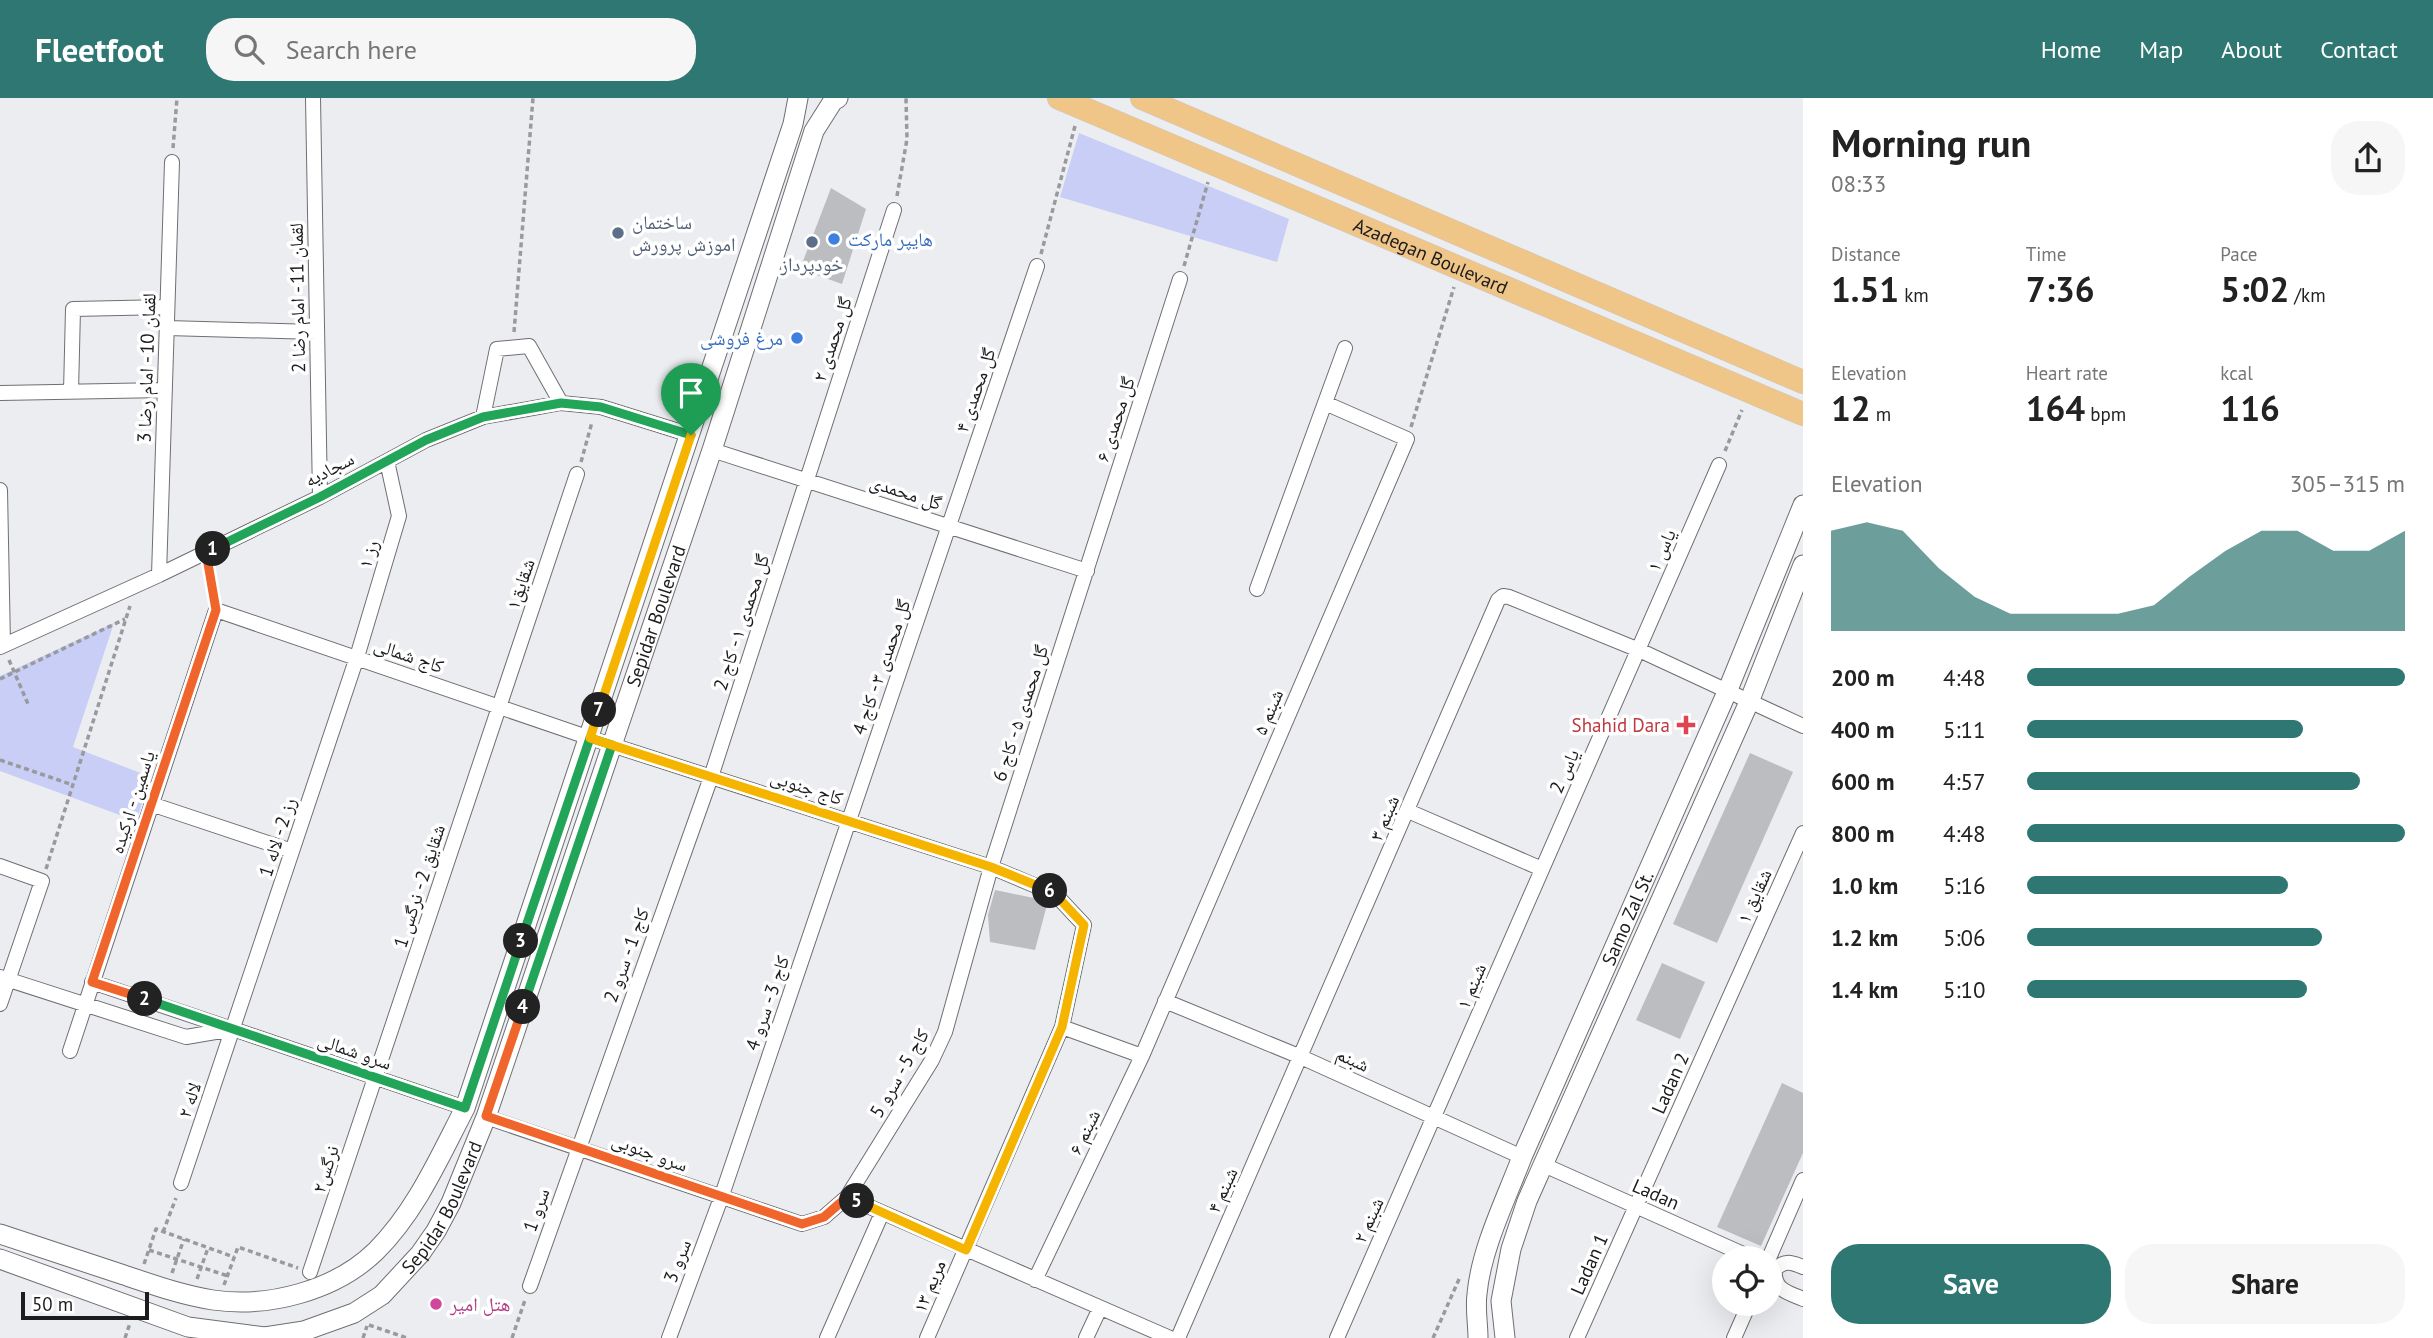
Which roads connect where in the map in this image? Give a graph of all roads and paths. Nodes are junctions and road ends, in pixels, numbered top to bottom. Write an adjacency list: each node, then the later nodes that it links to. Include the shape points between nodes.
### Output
1 (177, 98): 9 (path)
2 (313, 98): 19 (street, لقمان 11 - امام رضا 2)
3 (533, 98): 20 (path)
4 (798, 98): 32 (street, Sepidar Boulevard)
5 (838, 98): 34 (street, Sepidar Boulevard, via 814,131)
6 (906, 98): 11 (path, via 907,139)
7 (1142, 98): 15 (main road, Azadegan Boulevard)
8 (1070, 102): 10 (main road, Azadegan Boulevard); 12 (path)
9 (172, 162): 16 (street, لقمان 10 - امام رضا 3)
10 (1213, 163): 13 (main road, Azadegan Boulevard); 14 (path)
11 (894, 210): 38 (street, گل محمدی ۲)
12 (1037, 266): 42 (street, گل محمدی ۴)
13 (1460, 268): 17 (main road, Azadegan Boulevard); 33 (path)
14 (1180, 279): 45 (street, گل محمدی ۶)
15 (1564, 279): 17 (main road); 22 (main road, Azadegan Boulevard)
16 (167, 307): 18 (street, لقمان 10 - امام رضا 3); 25 (street, via 73,309)
17 (1552, 307): 24 (main road, Azadegan Boulevard)
18 (167, 328): 19 (street); 23 (street, لقمان 10 - امام رضا 3)
19 (316, 332): 40 (street, لقمان 11 - امام رضا 2)
20 (513, 348): 27 (street, via 529,346); 31 (street, via 497,349)
21 (1346, 348): 28 (street)
22 (1803, 382)
23 (164, 390): 25 (street); 46 (street, لقمان 10 - امام رضا 3)
24 (1750, 391): 30 (main road, Azadegan Boulevard); 36 (path)
25 (71, 392): 26 (street)
26 (0, 393)
27 (561, 403): 29 (street, سجادیه); 31 (street, سجادیه)
28 (1325, 403): 33 (street); 48 (street)
29 (597, 407): 32 (street, سجادیه); 37 (path)
30 (1803, 414)
31 (483, 417): 35 (street, سجادیه)
32 (691, 435): 61 (street, Sepidar Boulevard)
33 (1407, 439): 78 (street, شبنم ۵)
34 (712, 450): 38 (street, گل محمدی); 62 (street, Sepidar Boulevard)
35 (387, 461): 40 (street, سجادیه); 53 (street, رز ۱, via 399,516)
36 (1719, 465): 52 (street, یاس ۱)
37 (577, 474): 59 (street, شقایق۱)
38 (807, 480): 42 (street, گل محمدی); 64 (street, گل محمدی ۱ - کاج 2)
39 (0, 490): 51 (street)
40 (320, 497): 43 (street, سجادیه)
41 (1803, 505): 56 (street, Samo Zal St.)
42 (949, 526): 45 (street, گل محمدی); 68 (street, گل محمدی ۳ - کاج 4)
43 (206, 552): 46 (street, سجادیه); 49 (path)
44 (1803, 565): 57 (street, Samo Zal St.)
45 (1087, 570): 72 (street, گل محمدی ۵ - کاج 6)
46 (159, 575): 47 (street, سجادیه)
47 (136, 585): 50 (path); 51 (street, سجادیه)
48 (1257, 589)
49 (216, 610): 53 (street, کاج شمالی); 66 (street, یاسمین - ارکیده)
50 (125, 620): 54 (path); 65 (path)
51 (1, 646): 54 (path)
52 (1639, 650): 56 (street); 67 (street, شبنم ۳, via 1503,596); 73 (street, یاس 2)
53 (357, 657): 59 (street, کاج شمالی); 70 (street, رز 2 - لاله 1)
54 (14, 672): 55 (path); 58 (path)
55 (0, 679)
56 (1727, 692): 57 (street); 91 (street, Samo Zal St.)
57 (1749, 702): 60 (street); 92 (street, Samo Zal St.)
58 (27, 704)
59 (499, 706): 61 (street, کاج شمالی); 86 (street, شقایق 2 - نرگس 1)
60 (1803, 726)
61 (590, 738): 62 (street, کاج شمالی); 87 (street, Sepidar Boulevard)
62 (612, 745): 64 (street, کاج جنوبی); 88 (street, Sepidar Boulevard)
63 (0, 760): 65 (path)
64 (711, 776): 68 (street, کاج جنوبی); 90 (street, کاج 1 - سرو 2)
65 (73, 785): 74 (path)
66 (151, 804): 70 (street); 77 (street, یاسمین - ارکیده)
67 (1408, 811): 73 (street); 85 (street, شبنم ۳)
68 (849, 821): 72 (street, کاج جنوبی); 96 (street, کاج 3 - سرو 4)
69 (1803, 833): 75 (street, شقایق ۱)
70 (292, 850): 82 (street, رز 2 - لاله 1)
71 (0, 866): 74 (street)
72 (991, 867): 81 (street, کاج جنوبی, via 1055,894 1084,925); 95 (street, کاج 5 - سرو 5, via 945,1032)
73 (1542, 869): 89 (street, شبنم ۱)
74 (42, 881): 76 (street)
75 (1740, 975): 97 (street, Ladan 2)
76 (4, 979): 79 (street); 80 (street, سرو شمالی)
77 (92, 982): 80 (street, یاسمین - ارکیده); 82 (street, سرو شمالی)
78 (1165, 1000): 84 (street, شبنم ۶); 85 (street, شبنم)
79 (0, 1004)
80 (84, 1006): 82 (street, سرو شمالی, via 186,1037); 83 (street, یاسمین - ارکیده)
81 (1062, 1027): 84 (street); 107 (street, مریم ۱۳)
82 (233, 1030): 86 (street, سرو شمالی); 94 (street, لاله ۲)
83 (70, 1051)
84 (1142, 1056): 117 (street, شبنم ۶)
85 (1301, 1057): 89 (street, شبنم); 136 (street, شبنم ۴)
86 (376, 1078): 87 (street, سرو شمالی); 114 (street, نرگس۲)
87 (465, 1108): 123 (street, Sepidar Boulevard, via 402,1222 374,1253 342,1277 301,1294 263,1301)
88 (486, 1116): 90 (street, سرو جنوبی); 127 (street, Sepidar Boulevard, via 436,1231 382,1295 354,1313)
89 (1435, 1117): 91 (street, شبنم); 137 (street, شبنم ۲)
90 (578, 1147): 96 (street, سرو جنوبی); 118 (street, سرو 1)
91 (1522, 1157): 138 (street, Samo Zal St., via 1487,1248 1477,1293)
92 (1544, 1165): 97 (street, Ladan); 139 (street, Samo Zal St., via 1511,1249 1501,1301)
93 (1803, 1180): 104 (street)
94 (181, 1183): 100 (path)
95 (847, 1197): 98 (street); 99 (street, کاج 5 - سرو 5, via 824,1217)
96 (721, 1198): 99 (street, سرو جنوبی); 131 (street, سرو 3)
97 (1636, 1206): 103 (street, Ladan); 140 (street, Ladan 1)
98 (882, 1213): 107 (street); 132 (street)
99 (802, 1224)
100 (163, 1232): 102 (path); 106 (path, via 156,1229)
101 (0, 1234): 116 (street, Sepidar Boulevard)
102 (184, 1239): 105 (path); 110 (path)
103 (1725, 1246)
104 (1778, 1246)
105 (208, 1248): 108 (path); 112 (path)
106 (149, 1250): 110 (path); 116 (path)
107 (966, 1250): 117 (street); 133 (street, مریم ۱۳)
108 (234, 1257): 114 (path, via 237,1247); 115 (path)
109 (0, 1259): 126 (street, Sepidar Boulevard)
110 (177, 1259): 112 (path); 119 (path)
111 (1782, 1262): 113 (street)
112 (202, 1267): 115 (path); 121 (path)
113 (1803, 1267)
114 (310, 1272)
115 (228, 1276): 123 (path)
116 (139, 1280): 119 (street, Sepidar Boulevard)
117 (1035, 1280): 124 (street)
118 (530, 1286): 130 (path)
119 (166, 1289): 121 (street, Sepidar Boulevard)
120 (1782, 1289): 122 (street)
121 (191, 1295): 123 (street, Sepidar Boulevard)
122 (1803, 1299)
123 (219, 1300)
124 (1100, 1308): 134 (street); 135 (street)
125 (1744, 1316): 141 (street)
126 (195, 1333): 127 (street, Sepidar Boulevard)
127 (264, 1338)
128 (363, 1338): 129 (path, via 368,1324)
129 (407, 1338)
130 (512, 1338)
131 (669, 1338)
132 (827, 1338)
133 (927, 1338)
134 (1086, 1338)
135 (1170, 1338)
136 (1178, 1338)
137 (1337, 1338)
138 (1478, 1338)
139 (1505, 1338)
140 (1577, 1338)
141 (1734, 1338)

